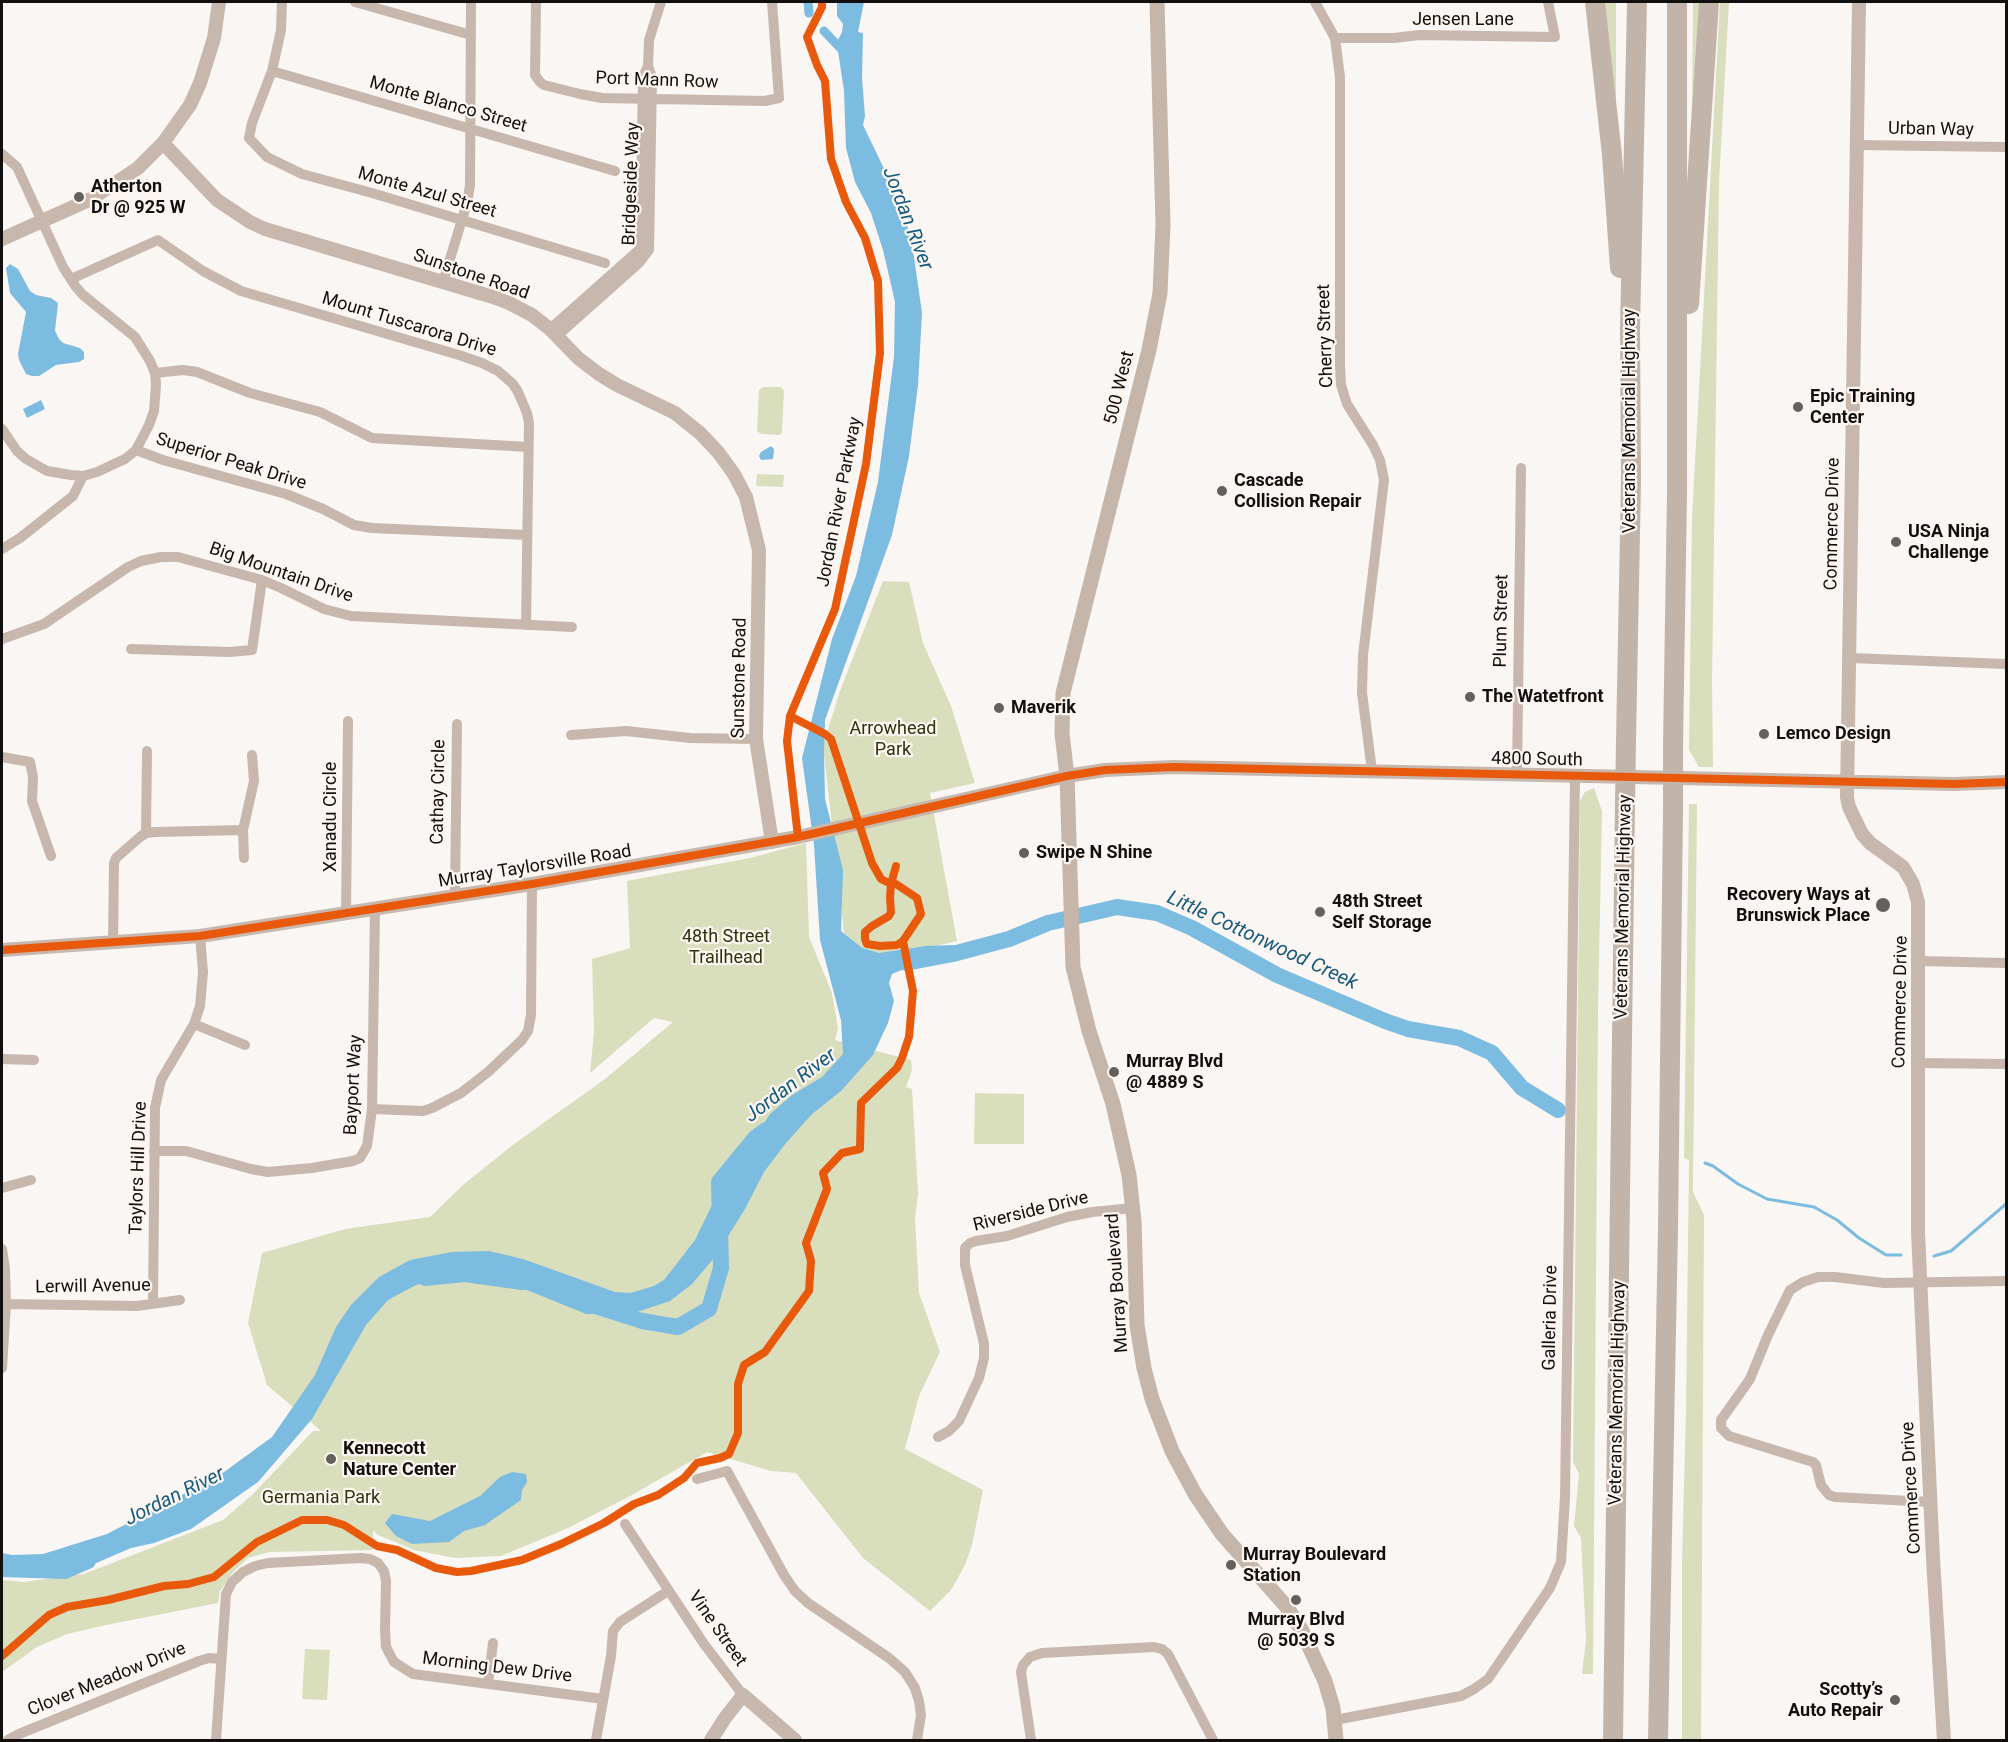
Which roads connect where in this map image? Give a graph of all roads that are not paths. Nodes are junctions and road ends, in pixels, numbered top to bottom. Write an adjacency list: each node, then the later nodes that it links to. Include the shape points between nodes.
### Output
1 (219, 2): 21 (street, via 214,38 200,83 190,105)
2 (282, 2): 18 (street, via 281,30)
3 (355, 2): 16 (street)
4 (471, 2): 16 (street)
5 (536, 2): 19 (street, Port Mann Row, via 536,79 545,85 602,98)
6 (662, 2): 19 (street, Bridgeside Way, via 649,40 644,77)
7 (772, 2): 19 (street, Port Mann Row, via 779,98)
8 (1157, 2): 59 (main road, 500 West, via 1163,225 1160,293 1063,693)
9 (1315, 2): 17 (street, Cherry Street)
10 (1548, 2): 17 (street, Jensen Lane, via 1555,37)
11 (1595, 2): 32 (highway, via 1621,281)
12 (1637, 2): 32 (highway, Veterans Memorial Highway)
13 (1677, 2): 40 (highway)
14 (1709, 2): 40 (highway)
15 (1858, 2): 22 (street, Commerce Drive)
16 (471, 35): 20 (street)
17 (1335, 38): 57 (street, Cherry Street, via 1340,77 1341,386 1347,405 1380,460 1384,480 1362,693)
18 (272, 71): 20 (street, Monte Blanco Street); 26 (street, Monte Azul Street, via 249,138 267,157 302,174)
19 (647, 99): 33 (street, Bridgeside Way, via 649,250 639,263)
20 (470, 128): 25 (street, Monte Blanco Street); 26 (street, via 470,185)
21 (163, 143): 27 (street, via 117,184); 31 (street, Sunstone Road, via 209,193 250,222 291,238)
22 (1856, 145): 23 (street, Urban Way); 48 (street, Commerce Drive)
23 (2007, 147)
24 (2, 156): 27 (street, via 17,167)
25 (615, 171)
26 (462, 220): 29 (street, Monte Azul Street); 31 (street)
27 (43, 221): 28 (street); 30 (street)
28 (2, 239)
29 (605, 263)
30 (71, 279): 34 (street, via 83,295 135,338); 36 (street, Mount Tuscarora Drive, via 158,240 241,291 490,366 513,384 521,398 527,413)
31 (443, 282): 33 (street, Sunstone Road, via 509,303 532,315)
32 (1630, 330): 115 (highway, Veterans Memorial Highway, bridge)
33 (553, 333): 53 (street, Sunstone Road, via 599,374 675,413 700,433 722,456 746,497 759,559)
34 (155, 373): 36 (street, via 196,372 250,393 320,412 372,438); 37 (street, via 154,411)
35 (2, 429): 39 (street, via 17,451 36,465 59,474)
36 (528, 447): 41 (street, Mount Tuscarora Drive)
37 (136, 450): 39 (street, via 111,467); 41 (street, Superior Peak Drive, via 286,494 354,525)
38 (1521, 468): 58 (street, Plum Street)
39 (83, 476): 42 (street, via 73,496)
40 (1677, 492): 116 (highway, bridge)
41 (527, 536): 44 (street, Mount Tuscarora Drive)
42 (2, 549)
43 (262, 580): 44 (street, Big Mountain Drive, via 324,609 351,616); 46 (street, Big Mountain Drive, via 178,557 150,559 128,567 44,624); 47 (street, via 252,650)
44 (525, 625): 45 (street, Big Mountain Drive)
45 (572, 627)
46 (2, 639)
47 (130, 649)
48 (1850, 658): 49 (street); 61 (street, Commerce Drive)
49 (2007, 664)
50 (348, 721): 71 (street, Xanadu Circle)
51 (457, 724): 69 (street, Cathay Circle)
52 (571, 735): 53 (street, via 626,731)
53 (756, 739): 65 (street, Sunstone Road)
54 (147, 751): 64 (street)
55 (252, 755): 63 (street, via 254,781)
56 (2, 757): 66 (street, via 30,762 32,801)
57 (1372, 771): 58 (street, 4800 South); 59 (street, 4800 South, via 1168,767)
58 (1517, 775): 60 (street, 4800 South)
59 (1067, 776): 65 (street, Murray Taylorsville Road); 87 (main road, Murray Boulevard, via 1072,967 1113,1104)
60 (1575, 776): 61 (street, 4800 South); 105 (street, Galleria Drive, via 1561,1562 1550,1588 1488,1679 1474,1689 1461,1696)
61 (1847, 781): 62 (street, 4800 South); 75 (street, Commerce Drive, via 1849,807 1862,834 1903,867 1913,884 1919,914)
62 (2007, 782)
63 (243, 830): 64 (street); 67 (street)
64 (146, 833): 73 (street, via 120,854 114,864)
65 (771, 842): 68 (street, Murray Taylorsville Road)
66 (51, 856)
67 (244, 858)
68 (532, 884): 69 (street, Murray Taylorsville Road); 83 (street, via 531,1015 522,1040 461,1093 432,1108)
69 (455, 896): 70 (street, Murray Taylorsville Road)
70 (375, 909): 71 (street, Murray Taylorsville Road); 83 (street, Bayport Way)
71 (346, 914): 72 (street, Murray Taylorsville Road)
72 (200, 936): 73 (street, Murray Taylorsville Road); 77 (street, Taylors Hill Drive, via 203,988)
73 (112, 943): 74 (street, Murray Taylorsville Road)
74 (2, 950)
75 (1919, 961): 76 (street); 81 (street, Commerce Drive)
76 (2007, 963)
77 (194, 1024): 78 (street); 84 (street, Taylors Hill Drive, via 161,1080 155,1107)
78 (245, 1045)
79 (2, 1059): 80 (street)
80 (34, 1060)
81 (1918, 1063): 82 (street); 90 (street, Commerce Drive)
82 (2007, 1064)
83 (372, 1109): 84 (street, Bayport Way, via 367,1146 360,1158 353,1161 268,1172 186,1151)
84 (154, 1151): 92 (street, Taylors Hill Drive)
85 (31, 1180): 86 (street)
86 (2, 1188)
87 (1133, 1208): 95 (street, Riverside Drive, via 1092,1212 976,1241 965,1248 984,1358 959,1421); 105 (main road, Murray Boulevard, via 1137,1324 1144,1368 1164,1431 1195,1494 1222,1534 1286,1606 1301,1629 1325,1681)
88 (2, 1249): 93 (street)
89 (2007, 1281): 90 (street)
90 (1920, 1283): 97 (street, Commerce Drive); 97 (street, via 1818,1277 1790,1290 1750,1379 1724,1414 1721,1428 1739,1440 1813,1462 1829,1496)
91 (180, 1300): 92 (street, Lerwill Avenue)
92 (153, 1303): 93 (street, Lerwill Avenue)
93 (6, 1304): 94 (street)
94 (2, 1368)
95 (938, 1437)
96 (697, 1479): 111 (street, via 727,1471 795,1591 900,1667 912,1682 919,1701)
97 (1930, 1502): 117 (street, Commerce Drive)
98 (625, 1524): 99 (street, Vine Street)
99 (669, 1591): 103 (street, Vine Street); 104 (street, via 616,1626)
100 (493, 1642): 102 (street)
101 (221, 1659): 102 (street, Morning Dew Drive, via 226,1594 243,1572 268,1563 370,1559 381,1566 386,1576 385,1636 394,1662 417,1676); 106 (street, Clover Meadow Drive, via 199,1661); 107 (street)
102 (488, 1684): 104 (street, Morning Dew Drive)
103 (743, 1695): 109 (street); 110 (street, Vine Street)
104 (603, 1699): 108 (street)
105 (1335, 1720): 114 (main road, Murray Boulevard)
106 (8, 1740)
107 (216, 1740)
108 (596, 1740)
109 (711, 1740)
110 (795, 1740)
111 (917, 1740)
112 (1030, 1740): 113 (street, via 1021,1672 1030,1656 1154,1647 1168,1654)
113 (1213, 1740)
114 (1336, 1740)
115 (1613, 1740)
116 (1658, 1740)
117 (1944, 1740)

